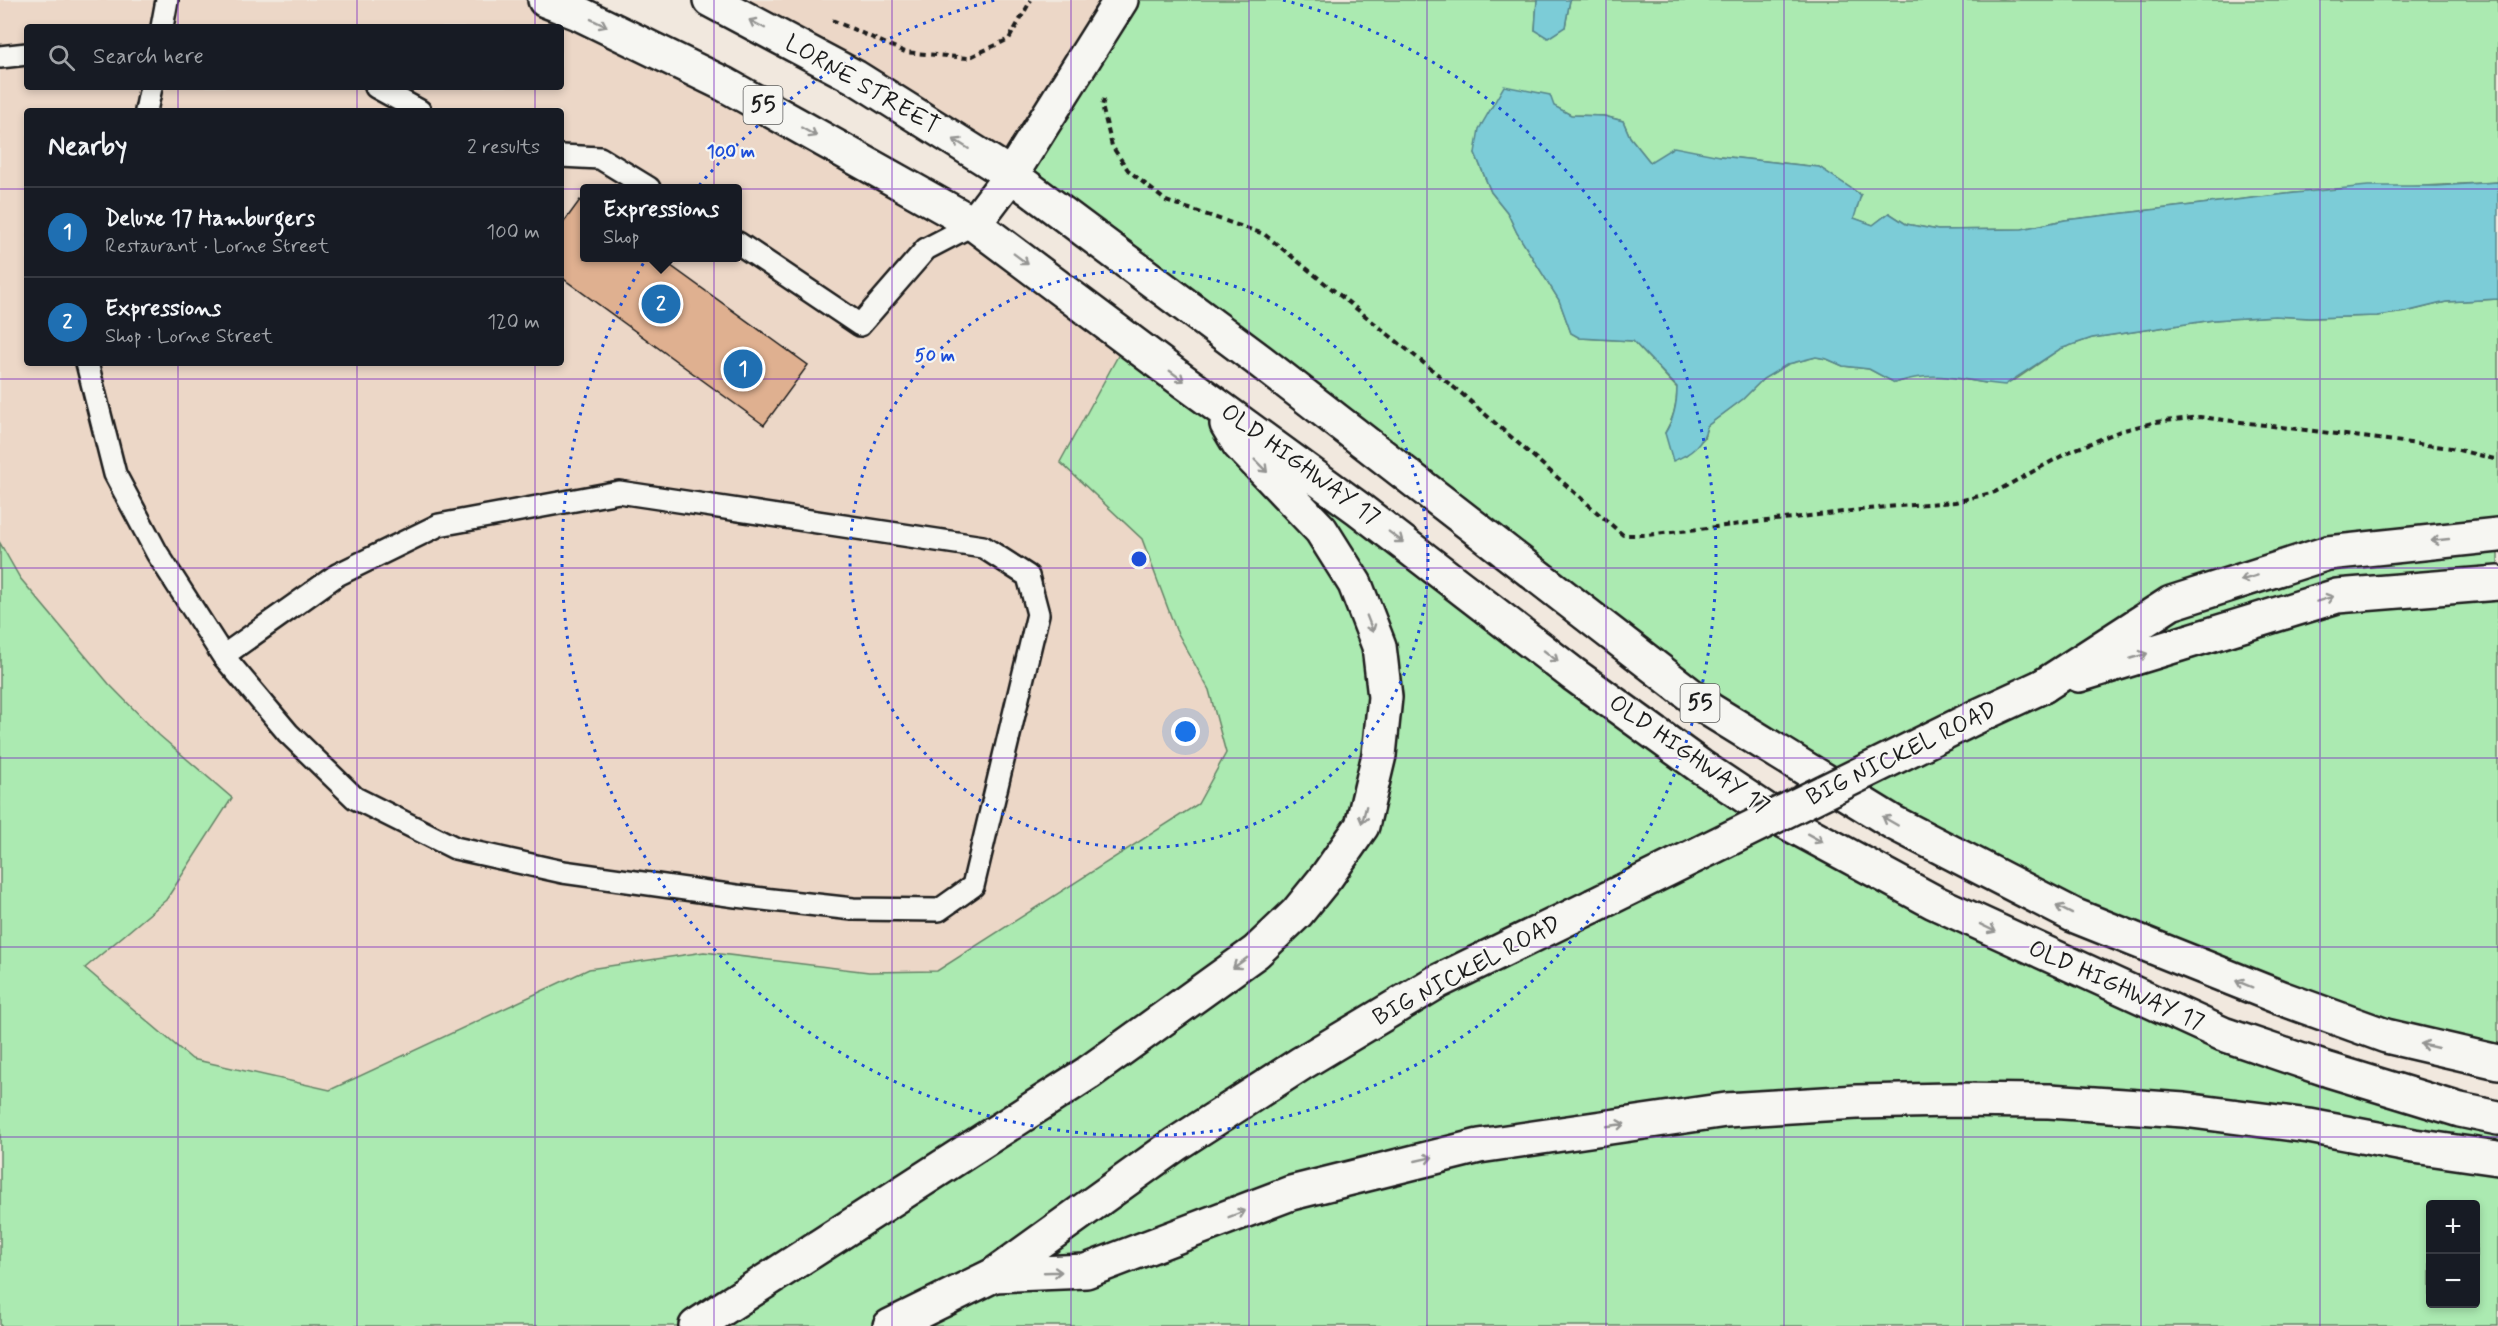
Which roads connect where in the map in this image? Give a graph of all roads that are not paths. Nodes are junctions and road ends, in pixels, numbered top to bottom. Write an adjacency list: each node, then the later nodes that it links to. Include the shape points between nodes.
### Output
1 (167, 0): 5 (lane)
2 (545, 0): 15 (main road, 55, one-way to 15, via 724,84)
3 (710, 0): 13 (main road, LORNE STREET / 55, one-way to 3, via 855,77)
4 (1121, 0): 13 (main road)
5 (163, 24)
6 (24, 54): 7 (lane)
7 (0, 57)
8 (150, 90): 10 (lane)
9 (382, 90): 11 (lane)
10 (147, 108)
11 (414, 108)
12 (564, 156): 14 (lane, via 600,158)
13 (1011, 175): 15 (main road); 23 (main road, OLD HIGHWAY 17 / 55, one-way to 13, via 2385,1036 2184,960 2073,915 1894,823 1710,710 1260,361)
14 (641, 184)
15 (974, 224): 16 (lane, via 926,249 860,325); 18 (main road, OLD HIGHWAY 17 / 55, one-way to 18)
16 (742, 246)
17 (88, 366): 21 (lane, via 116,474 158,553)
18 (1214, 402): 24 (main road, OLD HIGHWAY 17 / 55, one-way to 24, via 1573,674 1775,816 1934,902 2223,1034 2329,1070); 27 (main road, one-way to 27, via 1239,444 1321,530 1355,584 1379,646 1384,697 1379,754 1362,826 1297,913 1256,952 1088,1073)
19 (2498, 535): 22 (main road, one-way to 22, via 2328,553 2170,603)
20 (2498, 583): 22 (main road, one-way to 20, via 2337,596)
21 (223, 656): 21 (lane, via 288,733 355,798 456,848 563,872 736,896 852,909 939,910 973,886 1038,614 1028,576 983,547 619,492 439,525 337,575)
22 (2043, 686): 26 (main road, BIG NICKEL ROAD, bridge, via 1437,982 1176,1144)
23 (2494, 1060)
24 (2498, 1118)
25 (2498, 1158): 26 (main road, one-way to 25, via 1086,1271 1291,1193 1479,1146 1726,1110 1950,1100 2061,1102 2184,1110 2309,1126)
26 (994, 1275): 28 (main road, BIG NICKEL ROAD)
27 (696, 1326)
28 (890, 1326)

